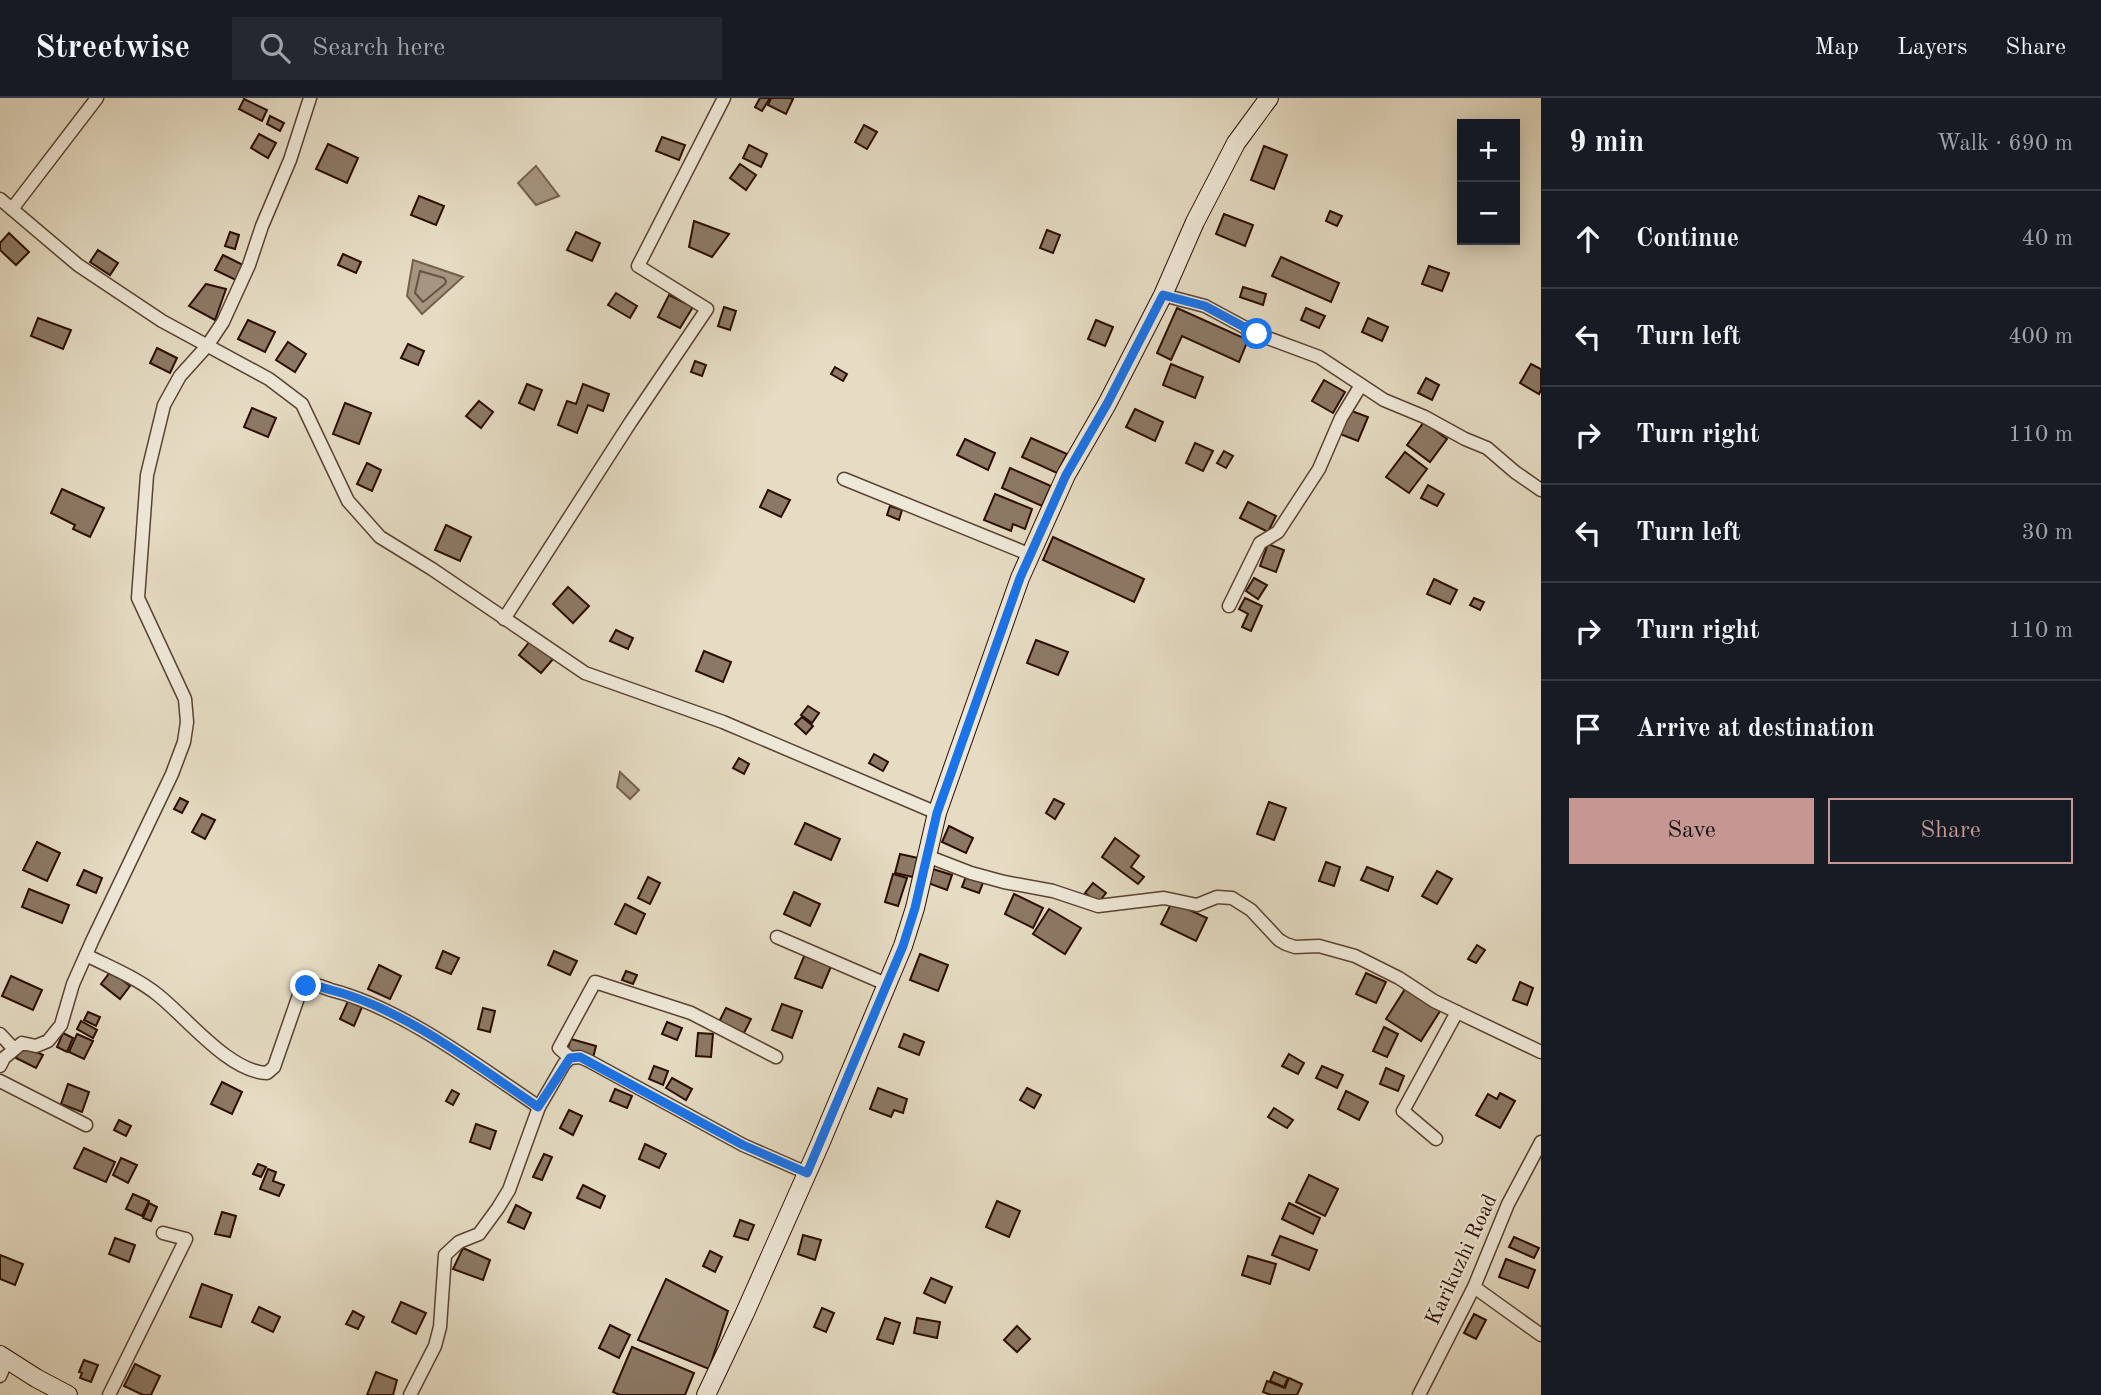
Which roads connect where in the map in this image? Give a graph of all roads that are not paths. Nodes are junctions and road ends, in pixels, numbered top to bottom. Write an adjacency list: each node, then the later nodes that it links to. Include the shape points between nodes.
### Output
1 (97, 98): 6 (street)
2 (310, 98): 8 (street, via 249,265)
3 (723, 98): 14 (street, via 638,266 708,309)
4 (1269, 98): 7 (main road, via 1236,142)
5 (0, 199): 6 (street)
6 (12, 209): 8 (street, via 78,265)
7 (1163, 295): 9 (street, via 1205,306 1257,334 1319,357); 12 (main road, via 1066,475)
8 (207, 346): 14 (street, via 269,379 302,404 348,500 380,537); 18 (street, via 180,376 164,405 147,475 138,597 185,699 184,741)
9 (1362, 385): 11 (street, via 1487,448); 13 (street, via 1341,418 1319,469 1278,532 1260,543)
10 (844, 479): 12 (street)
11 (1541, 490)
12 (1031, 555): 15 (main road)
13 (1230, 606)
14 (505, 619): 15 (street, via 585,673 723,722)
15 (937, 813): 16 (main road)
16 (927, 856): 19 (main road, via 903,946); 20 (street, via 971,873 1098,906 1164,898 1197,905 1217,897 1232,898 1286,944 1319,946 1355,956)
17 (777, 937): 19 (street)
18 (86, 955): 22 (street, via 61,1025 48,1041 36,1046 22,1043); 28 (street, via 156,994 223,1052 260,1073 274,1067 299,995 312,984 382,1009 446,1045)
19 (886, 984): 32 (main road)
20 (1457, 1012): 23 (street); 30 (street, via 1403,1111)
21 (0, 1034): 22 (street)
22 (14, 1049): 26 (street)
23 (1541, 1052)
24 (776, 1056): 25 (street, via 691,1013 595,982 559,1048)
25 (570, 1058): 28 (street); 32 (street, via 589,1061 743,1145)
26 (0, 1066)
27 (0, 1081): 29 (street)
28 (538, 1107): 39 (street, via 509,1190 498,1208 479,1234 459,1242 445,1255 440,1327)
29 (86, 1125)
30 (1436, 1139)
31 (1541, 1142): 34 (street, Karikuzhi Road, via 1508,1204)
32 (807, 1173): 40 (main road)
33 (163, 1233): 38 (street, via 186,1239)
34 (1474, 1287): 35 (street); 41 (street, Karikuzhi Road)
35 (1541, 1335)
36 (2, 1364): 37 (main road)
37 (68, 1395)
38 (108, 1395)
39 (410, 1395)
40 (706, 1395)
41 (1419, 1395)

